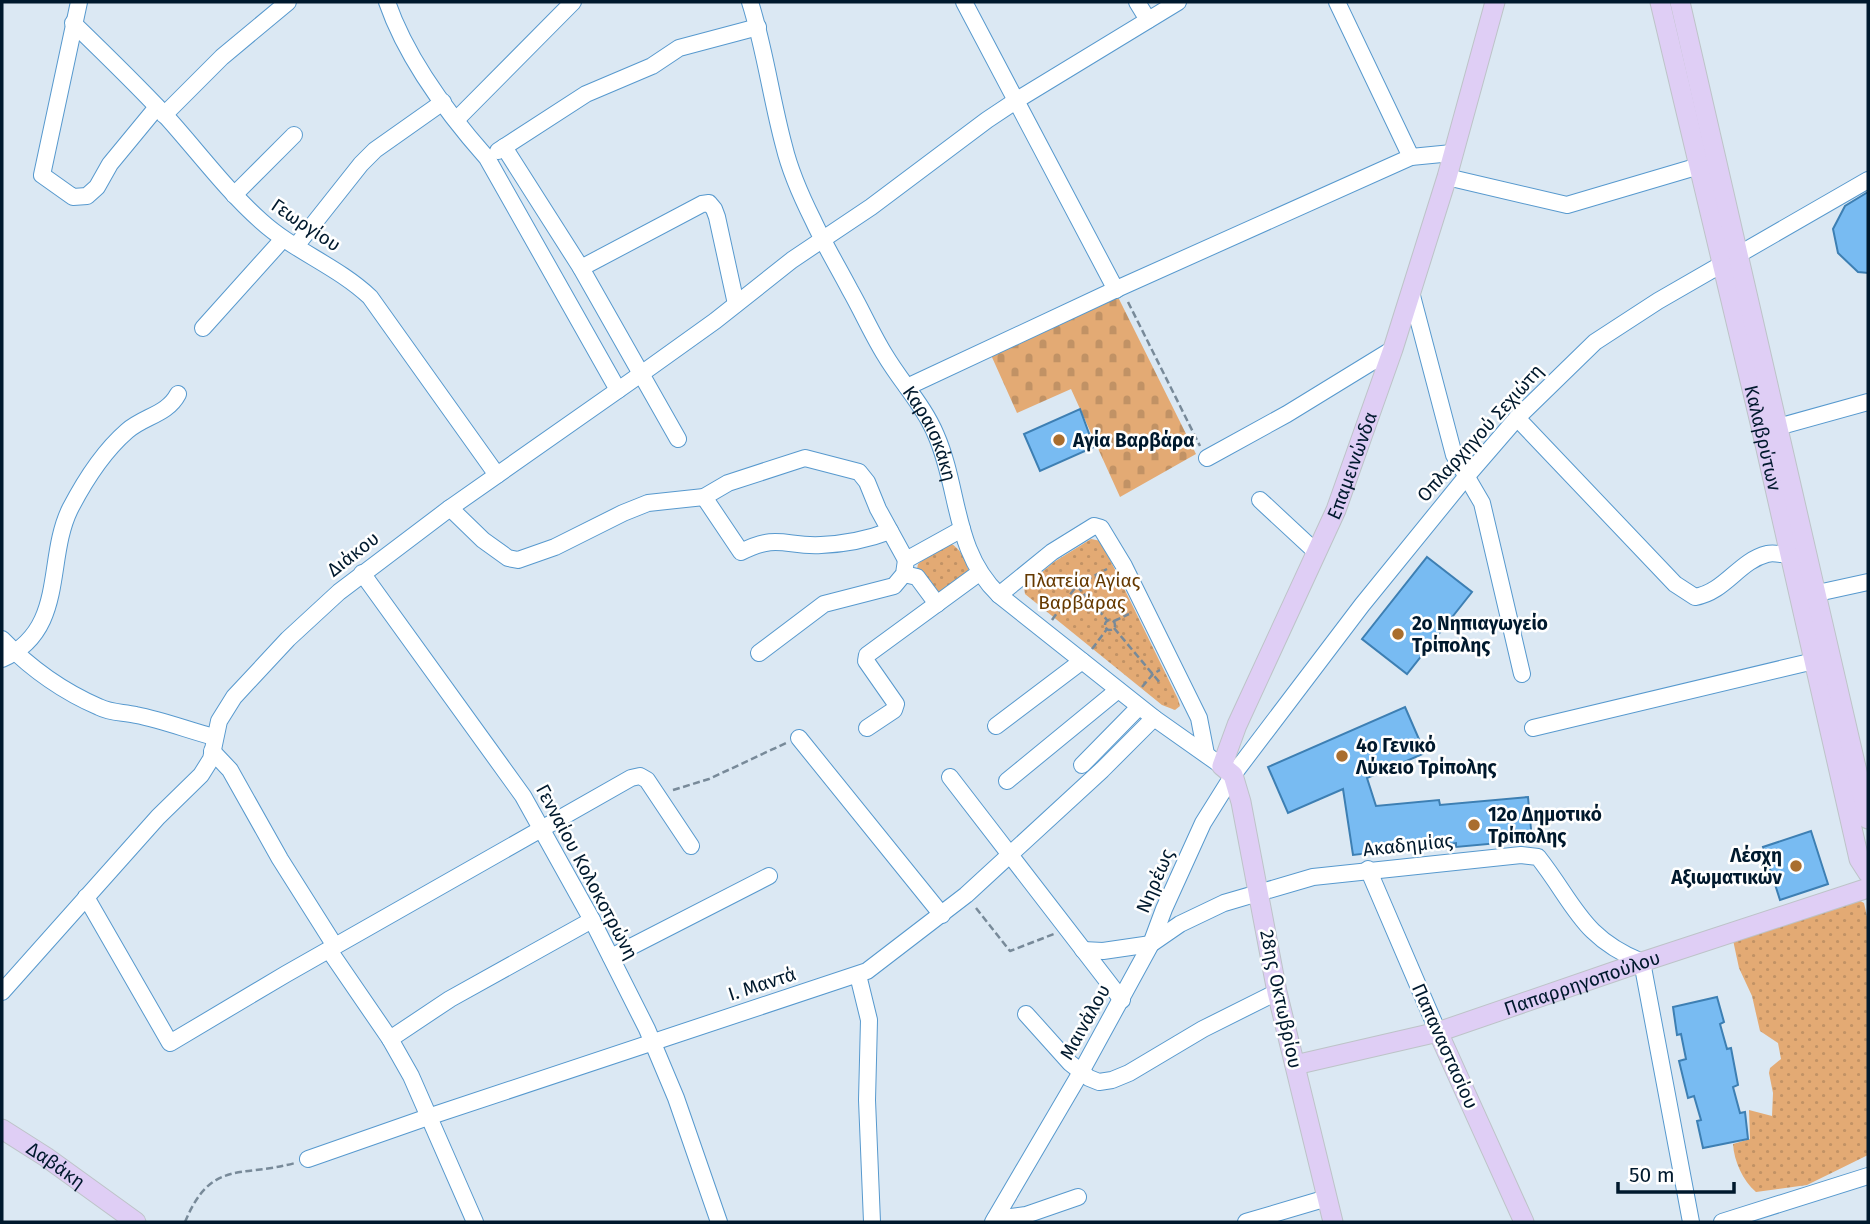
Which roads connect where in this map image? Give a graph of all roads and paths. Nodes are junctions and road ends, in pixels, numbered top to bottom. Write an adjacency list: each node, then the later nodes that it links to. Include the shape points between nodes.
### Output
1 (79, 2): 14 (street)
2 (387, 2): 17 (street, via 403,40)
3 (573, 2): 19 (street)
4 (750, 2): 15 (street, Καραισκάκη)
5 (964, 2): 16 (street)
6 (1137, 2): 13 (street)
7 (1178, 2): 13 (street, Διάκου)
8 (1337, 2): 23 (street)
9 (1495, 2): 22 (main road, Επαμεινώνδα)
10 (1660, 2): 25 (main road, Καλαβρύτων)
11 (1680, 2): 31 (main road, Καλαβρύτων)
12 (280, 4): 18 (street)
13 (1148, 20): 16 (street, Διάκου)
14 (74, 23): 18 (street, Γεωργίου); 18 (street, via 42,176 73,197 87,196 110,164)
15 (758, 27): 21 (street, via 679,48 652,66 586,94); 29 (street, Καραισκάκη, via 784,149)
16 (1017, 100): 29 (street, Διάκου); 33 (street)
17 (443, 102): 19 (street); 30 (street, via 376,150)
18 (161, 111): 28 (street, Γεωργίου)
19 (456, 120): 24 (street)
20 (294, 135): 28 (street)
21 (504, 147): 24 (street); 32 (street)
22 (1452, 153): 23 (street); 26 (main road, Επαμεινώνδα)
23 (1411, 157): 33 (street)
24 (487, 158): 40 (street)
25 (1699, 166): 26 (street, via 1567,205); 31 (main road, Καλαβρύτων)
26 (1447, 177): 34 (main road, Επαμεινώνδα)
27 (1868, 180): 31 (street, Οπλαρχηγού Σεχιώτη)
28 (234, 195): 30 (street, Γεωργίου)
29 (822, 239): 35 (street, Διάκου); 39 (street, Καραισκάκη)
30 (289, 242): 36 (street); 47 (street, Γεωργίου, via 352,281 370,298)
31 (1731, 259): 43 (street, Οπλαρχηγού Σεχιώτη, via 1595,342); 44 (main road, Καλαβρύτων)
32 (581, 268): 35 (street, via 709,203 717,217); 38 (street)
33 (1118, 289): 39 (street); 46 (path)
34 (1411, 292): 37 (main road, Επαμεινώνδα); 48 (street, via 1454,455)
35 (736, 304): 38 (street, Διάκου)
36 (203, 328)
37 (1393, 349): 46 (street); 54 (main road, Επαμεινώνδα, via 1336,510)
38 (641, 374): 40 (street, Διάκου); 45 (street)
39 (907, 387): 52 (street, Καραισκάκη, via 939,442)
40 (618, 390): 47 (street, Διάκου)
41 (178, 394): 72 (street, via 171,405 128,429 83,485 65,522 48,606 38,627)
42 (1868, 402): 44 (street)
43 (1517, 418): 48 (street, Οπλαρχηγού Σεχιώτη); 55 (street, via 1675,584 1695,597 1710,594 1768,554)
44 (1769, 429): 55 (main road, Καλαβρύτων); 64 (main road, Καλαβρύτων)
45 (678, 439)
46 (1207, 458)
47 (497, 475): 51 (street, Διάκου)
48 (1466, 477): 77 (street, via 1482,503); 89 (street, Οπλαρχηγού Σεχιώτη, via 1354,616)
49 (704, 497): 51 (street, via 648,503 517,560 498,551); 53 (street, via 741,552 774,540 819,545); 53 (street, via 728,483 805,458 859,472)
50 (1261, 500): 54 (street)
51 (450, 508): 58 (street, Διάκου)
52 (962, 529): 57 (street); 59 (street, Καραισκάκη)
53 (890, 531): 57 (street)
54 (1316, 552): 89 (main road, Επαμεινώνδα)
55 (1790, 555): 64 (main road, Καλαβρύτων)
56 (1122, 561): 62 (path); 63 (street, via 1105,531 1094,526 1052,552); 75 (street)
57 (905, 567): 65 (street); 71 (street, via 894,586 824,604)
58 (362, 573): 87 (street, Διάκου, via 313,615 234,697 219,721); 94 (street, Γενναίου Κολοκοτρώνη)
59 (979, 573): 63 (street, Καραισκάκη); 65 (street)
60 (1070, 578): 62 (path)
61 (1868, 582): 64 (street)
62 (1077, 585): 66 (path); 69 (path)
63 (999, 595): 69 (street, Καραισκάκη)
64 (1807, 596): 74 (main road, Καλαβρύτων); 93 (main road, Καλαβρύτων)
65 (937, 604): 84 (street, via 867,655 866,661 895,705)
66 (1107, 620): 67 (path, via 1114,621); 68 (path)
67 (1114, 628): 68 (path); 76 (path)
68 (1107, 629): 73 (path)
69 (1043, 631): 73 (street, Καραισκάκη)
70 (2, 639): 72 (street)
71 (759, 653)
72 (9, 656): 87 (street, via 100,708 135,714)
73 (1082, 661): 79 (street, Καραισκάκη); 82 (street)
74 (1814, 661): 83 (street); 98 (main road, Καλαβρύτων, via 1859,859)
75 (1172, 663): 76 (path); 80 (street)
76 (1153, 674): 78 (path); 79 (path)
77 (1522, 674)
78 (1161, 684)
79 (1129, 699): 81 (street, Καραισκάκη); 88 (street); 91 (street)
80 (1196, 713): 86 (street); 89 (street)
81 (1153, 718): 86 (street, Καραισκάκη); 96 (street, Ι. Μαντά)
82 (996, 726)
83 (1533, 728)
84 (867, 729)
85 (799, 738): 92 (path, via 709,779); 104 (street)
86 (1187, 741): 89 (street, Καραισκάκη)
87 (213, 744): 103 (street, Διάκου, via 210,762 201,775); 108 (street)
88 (1082, 765)
89 (1220, 765): 101 (main road, 28ης Οκτωβρίου, via 1241,802); 107 (street, Νηρέως, via 1203,823)
90 (950, 777): 96 (street)
91 (1007, 781)
92 (657, 792): 94 (street, via 640,776 631,778); 95 (street)
93 (1868, 819)
94 (541, 827): 105 (street, Γενναίου Κολοκοτρώνη); 108 (street)
95 (691, 846)
96 (1009, 853): 102 (street, Ι. Μαντά); 106 (street)
97 (1368, 869): 101 (street, Ακαδημίας, via 1313,877); 111 (street, Ακαδημίας, via 1538,857 1589,929 1618,952); 117 (street, Παπαναστασίου)
98 (1868, 873)
99 (769, 876): 110 (street)
100 (1868, 888): 111 (main road, Παπαρρηγοπούλου)
101 (1259, 893): 107 (street, Μαινάλου, via 1201,913); 114 (main road, 28ης Οκτωβρίου)
102 (966, 895): 104 (street, Ι. Μαντά); 106 (path, via 1010,951)
103 (86, 897): 108 (street, via 170,1043); 113 (street, Διάκου)
104 (942, 915): 112 (street, Ι. Μαντά)
105 (592, 920): 110 (street, Γενναίου Κολοκοτρώνη); 118 (street, via 450,999)
106 (1066, 929): 109 (street)
107 (1152, 944): 109 (street, Νηρέως); 115 (street, Μαινάλου)
108 (332, 948): 118 (street)
109 (1083, 950): 115 (street)
110 (611, 957): 119 (street, Γενναίου Κολοκοτρώνη)
111 (1642, 962): 117 (main road, Παπαρρηγοπούλου); 139 (street)
112 (859, 975): 119 (street, Ι. Μαντά); 135 (street, via 869,1020)
113 (2, 992)
114 (1277, 992): 120 (main road, 28ης Οκτωβρίου); 121 (street, via 1112,1080 1095,1082)
115 (1122, 1000): 121 (street, Μαινάλου)
116 (1026, 1014): 121 (street)
117 (1438, 1032): 120 (main road, Παπαρρηγοπούλου); 138 (main road, Παπαναστασίου)
118 (390, 1040): 122 (street)
119 (652, 1042): 122 (street, Ι. Μαντά); 134 (street, Γενναίου Κολοκοτρώνη)
120 (1295, 1065): 127 (main road, 28ης Οκτωβρίου)
121 (1081, 1072): 129 (street, Μαινάλου)
122 (430, 1116): 124 (street, Ι. Μαντά); 133 (street)
123 (2, 1129): 128 (main road, Δαβάκη)
124 (308, 1159): 132 (path, via 216,1178 197,1198)
125 (1868, 1176): 140 (street)
126 (1078, 1197): 129 (street, via 1026,1215)
127 (1327, 1198): 136 (street); 137 (main road, 28ης Οκτωβρίου)
128 (109, 1201): 130 (main road); 131 (main road)
129 (994, 1220)
130 (136, 1222)
131 (152, 1222)
132 (185, 1222)
133 (475, 1222)
134 (719, 1222)
135 (872, 1222)
136 (1245, 1222)
137 (1332, 1222)
138 (1524, 1222)
139 (1691, 1222)
140 (1721, 1222)

